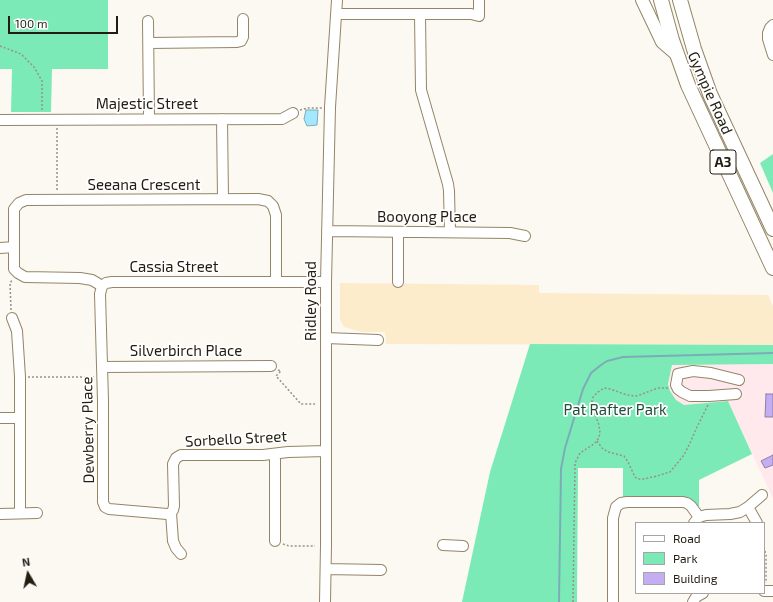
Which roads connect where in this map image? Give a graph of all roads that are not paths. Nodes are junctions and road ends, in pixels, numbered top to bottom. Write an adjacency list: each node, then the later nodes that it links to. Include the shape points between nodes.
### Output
1 (337, 0): 6 (street, Ridley Road)
2 (479, 0): 7 (street, via 479,16)
3 (642, 0): 12 (main road, Gympie Road, via 662,42)
4 (661, 0): 12 (highway)
5 (680, 0): 19 (highway, Gympie Road / A3, via 694,49 716,106)
6 (336, 14): 7 (street); 20 (street, Ridley Road, via 330,107)
7 (420, 14): 22 (street, via 421,90 448,184)
8 (243, 19): 11 (street, via 243,37 238,42)
9 (148, 21): 11 (street)
10 (773, 25): 13 (street, via 768,33 768,39)
11 (149, 43): 15 (street)
12 (677, 55): 26 (highway, Gympie Road / A3, via 702,117)
13 (773, 55)
14 (293, 113): 17 (street, Majestic Street, via 282,119)
15 (149, 119): 16 (street, Majestic Street); 17 (street, Majestic Street)
16 (0, 120)
17 (222, 120): 18 (street)
18 (223, 199): 24 (street, Seeana Crescent, via 26,200 14,209); 27 (street, Seeana Crescent, via 258,199 268,201 273,206 276,215)
19 (773, 229)
20 (327, 231): 21 (street, Booyong Place); 28 (street, Ridley Road)
21 (398, 232): 22 (street, Booyong Place); 29 (street)
22 (450, 232): 23 (street, Booyong Place, via 510,233)
23 (525, 236)
24 (14, 247): 25 (street); 30 (street, Seeana Crescent, via 14,269 21,275 80,278 92,280)
25 (0, 248)
26 (773, 268)
27 (276, 281): 28 (street, Cassia Street); 30 (street, Cassia Street, via 112,282)
28 (326, 282): 32 (street, Ridley Road)
29 (398, 282)
30 (102, 286): 35 (street, Dewberry Place)
31 (12, 318): 39 (street, via 17,331)
32 (326, 338): 33 (street); 40 (street, Ridley Road)
33 (378, 340)
34 (272, 366): 35 (street, Silverbirch Place)
35 (98, 370): 46 (street, Dewberry Place, via 103,400 105,507)
36 (739, 380): 37 (street, via 693,371 678,374 678,389 690,396)
37 (736, 394)
38 (0, 418): 39 (street)
39 (20, 418): 44 (street)
40 (326, 451): 41 (street, Sorbello Street); 54 (street, Ridley Road)
41 (275, 454): 46 (street, Sorbello Street, via 181,455 173,464 174,506); 50 (street)
42 (762, 495): 43 (street)
43 (748, 507): 48 (street, via 736,514 710,514); 49 (street)
44 (20, 513): 45 (street); 47 (street)
45 (37, 513)
46 (171, 513): 53 (street, Sorbello Street, via 173,541)
47 (0, 514)
48 (696, 520): 58 (street, via 691,506 683,502 620,503 613,518)
49 (756, 522)
50 (275, 541)
51 (443, 545): 52 (street)
52 (463, 546)
53 (181, 554)
54 (326, 569): 55 (street); 57 (street, Ridley Road)
55 (381, 570)
56 (700, 594): 59 (street)
57 (325, 602)
58 (613, 602)
59 (693, 602)

